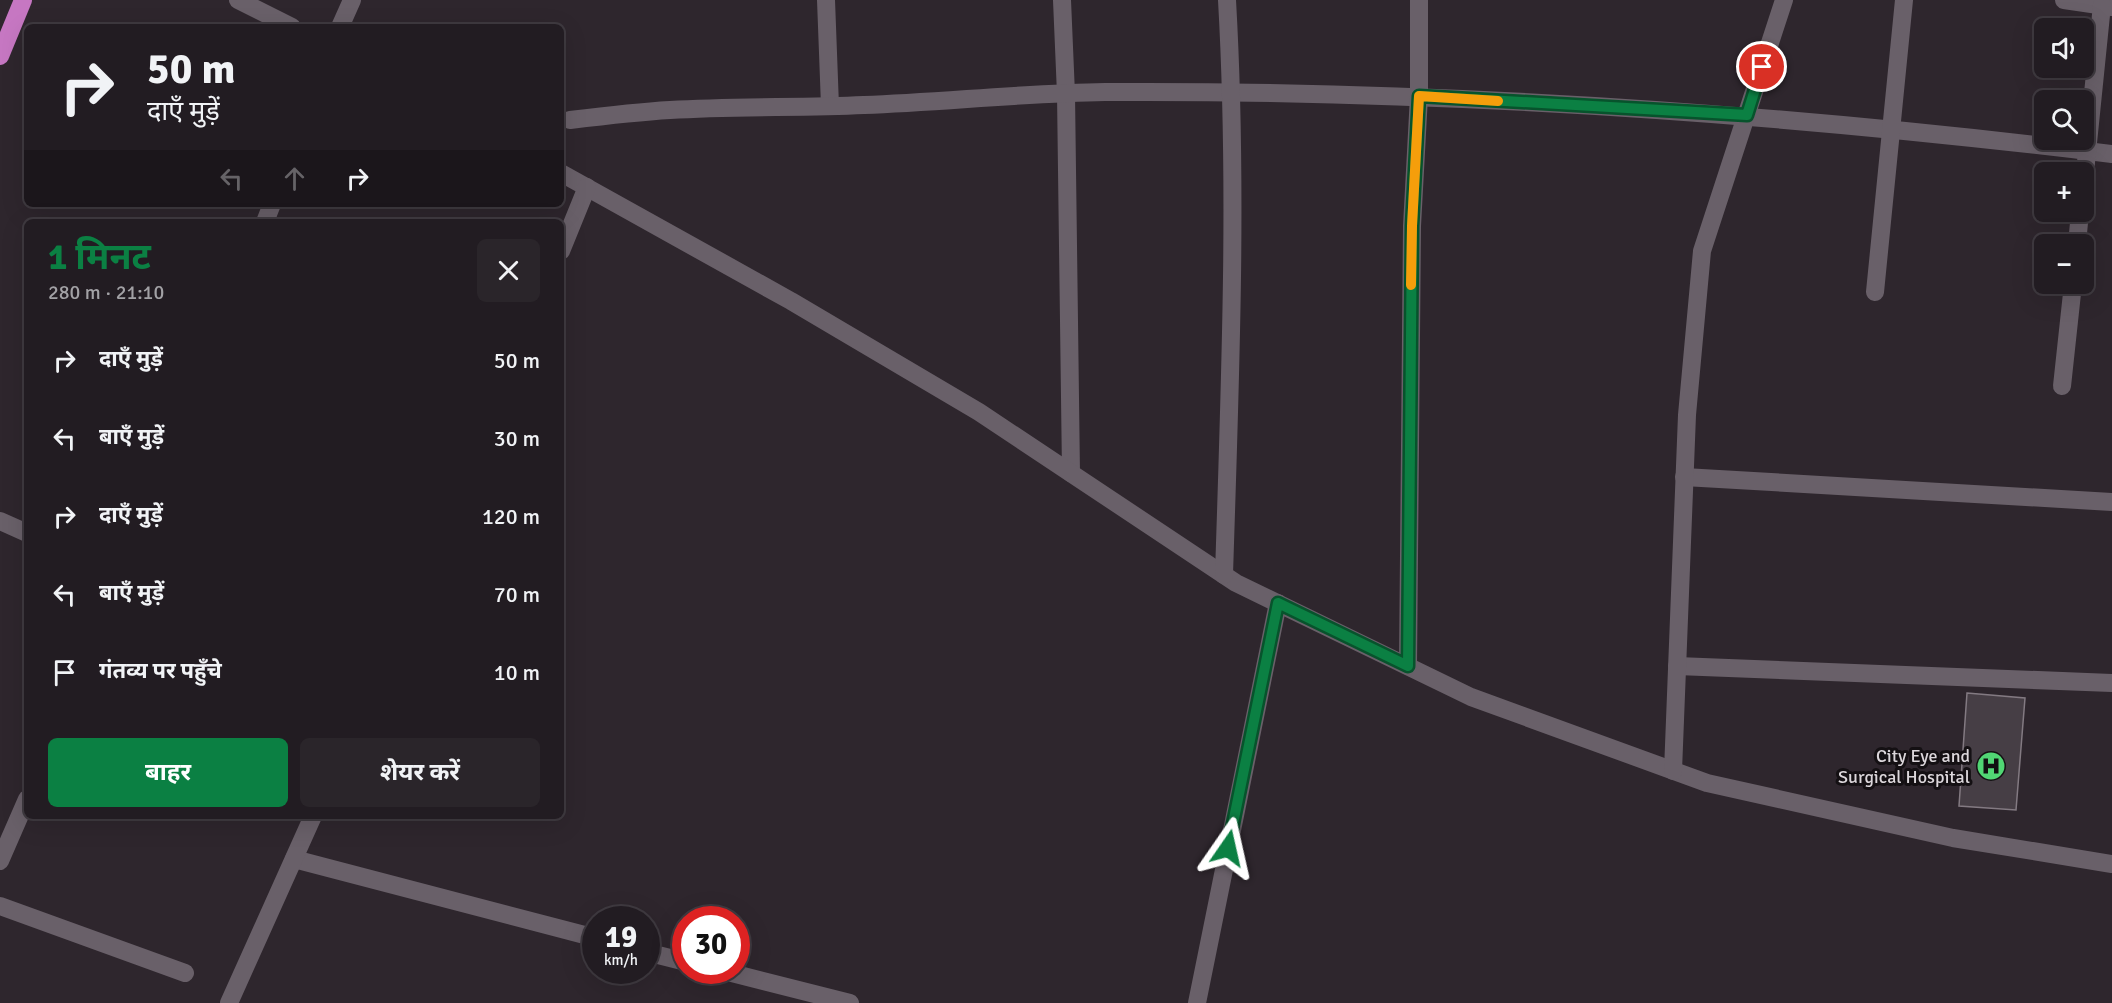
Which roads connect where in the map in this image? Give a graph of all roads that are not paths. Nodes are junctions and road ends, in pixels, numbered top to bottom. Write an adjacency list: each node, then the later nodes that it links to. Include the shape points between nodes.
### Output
1 (23, 0): 14 (highway)
2 (238, 0): 12 (street)
3 (352, 0): 13 (street)
4 (826, 0): 19 (street)
5 (1062, 0): 16 (street)
6 (1227, 0): 15 (street)
7 (1419, 0): 17 (street)
8 (1784, 0): 20 (street)
9 (1904, 0): 22 (street)
10 (2064, 0): 11 (street)
11 (2107, 6): 18 (street)
12 (286, 24)
13 (341, 24)
14 (0, 56)
15 (1232, 93): 16 (street); 17 (street); 38 (street, via 1232,300)
16 (1066, 94): 19 (street); 33 (street)
17 (1419, 96): 20 (street); 40 (street, via 1412,226)
18 (2094, 100)
19 (830, 106): 21 (street, via 669,110)
20 (1747, 115): 22 (street); 34 (street, via 1702,251)
21 (570, 120)
22 (1891, 129): 23 (street); 30 (street)
23 (2034, 143)
24 (2087, 150): 25 (street); 26 (street)
25 (2112, 154)
26 (2086, 162)
27 (564, 175): 28 (street)
28 (587, 188): 29 (street); 33 (street, via 821,318 979,412)
29 (564, 244)
30 (1875, 292)
31 (2072, 294): 32 (street)
32 (2062, 386)
33 (1071, 473): 38 (street)
34 (1684, 477): 35 (street); 41 (street)
35 (2112, 502)
36 (0, 521): 37 (street)
37 (24, 532)
38 (1224, 574): 39 (street)
39 (1278, 603): 40 (street); 55 (street)
40 (1408, 666): 43 (street, via 1471,697)
41 (1677, 666): 42 (street); 43 (street)
42 (2112, 683)
43 (1673, 771): 48 (street, via 1707,783 1953,838)
44 (24, 806): 47 (street)
45 (312, 819): 46 (street)
46 (294, 859): 50 (street); 53 (street)
47 (0, 861)
48 (2112, 864)
49 (0, 906): 51 (street)
50 (582, 934)
51 (185, 973)
52 (750, 978): 54 (street)
53 (229, 1003)
54 (850, 1003)
55 (1197, 1003)

